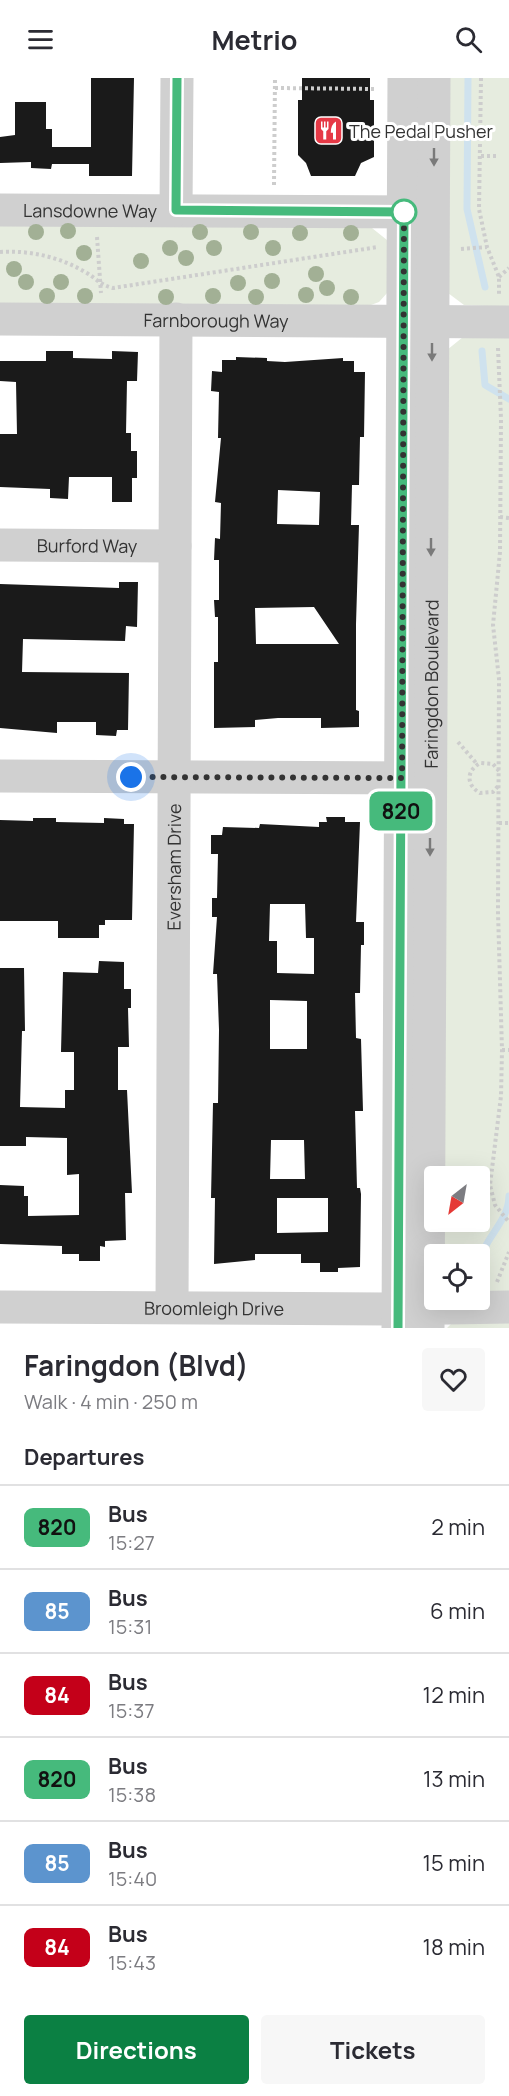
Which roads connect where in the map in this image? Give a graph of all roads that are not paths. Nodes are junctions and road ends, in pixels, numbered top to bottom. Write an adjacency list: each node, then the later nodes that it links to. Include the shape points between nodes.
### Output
1 (177, 78): 5 (street)
2 (434, 78): 6 (street, Faringdon Boulevard, one-way to 6)
3 (394, 83): 6 (street, Faringdon Boulevard)
4 (0, 210): 5 (street, Lansdowne Way)
5 (176, 210): 6 (street, Lansdowne Way)
6 (418, 212): 9 (street, Faringdon Boulevard)
7 (0, 319): 8 (street, Farnborough Way)
8 (176, 319): 9 (street, Farnborough Way); 12 (street, Eversham Drive)
9 (417, 321): 10 (street, Farnborough Way); 15 (street, Faringdon Boulevard)
10 (504, 321)
11 (0, 545): 12 (street, Burford Way)
12 (175, 546): 14 (street, Eversham Drive)
13 (0, 776): 14 (street)
14 (176, 777): 15 (street); 16 (street, Eversham Drive)
15 (416, 778): 19 (street, Faringdon Boulevard)
16 (172, 1306): 17 (street, Broomleigh Drive); 19 (street, Broomleigh Drive)
17 (0, 1307)
18 (509, 1307): 19 (street, Broomleigh Drive)
19 (413, 1318)

